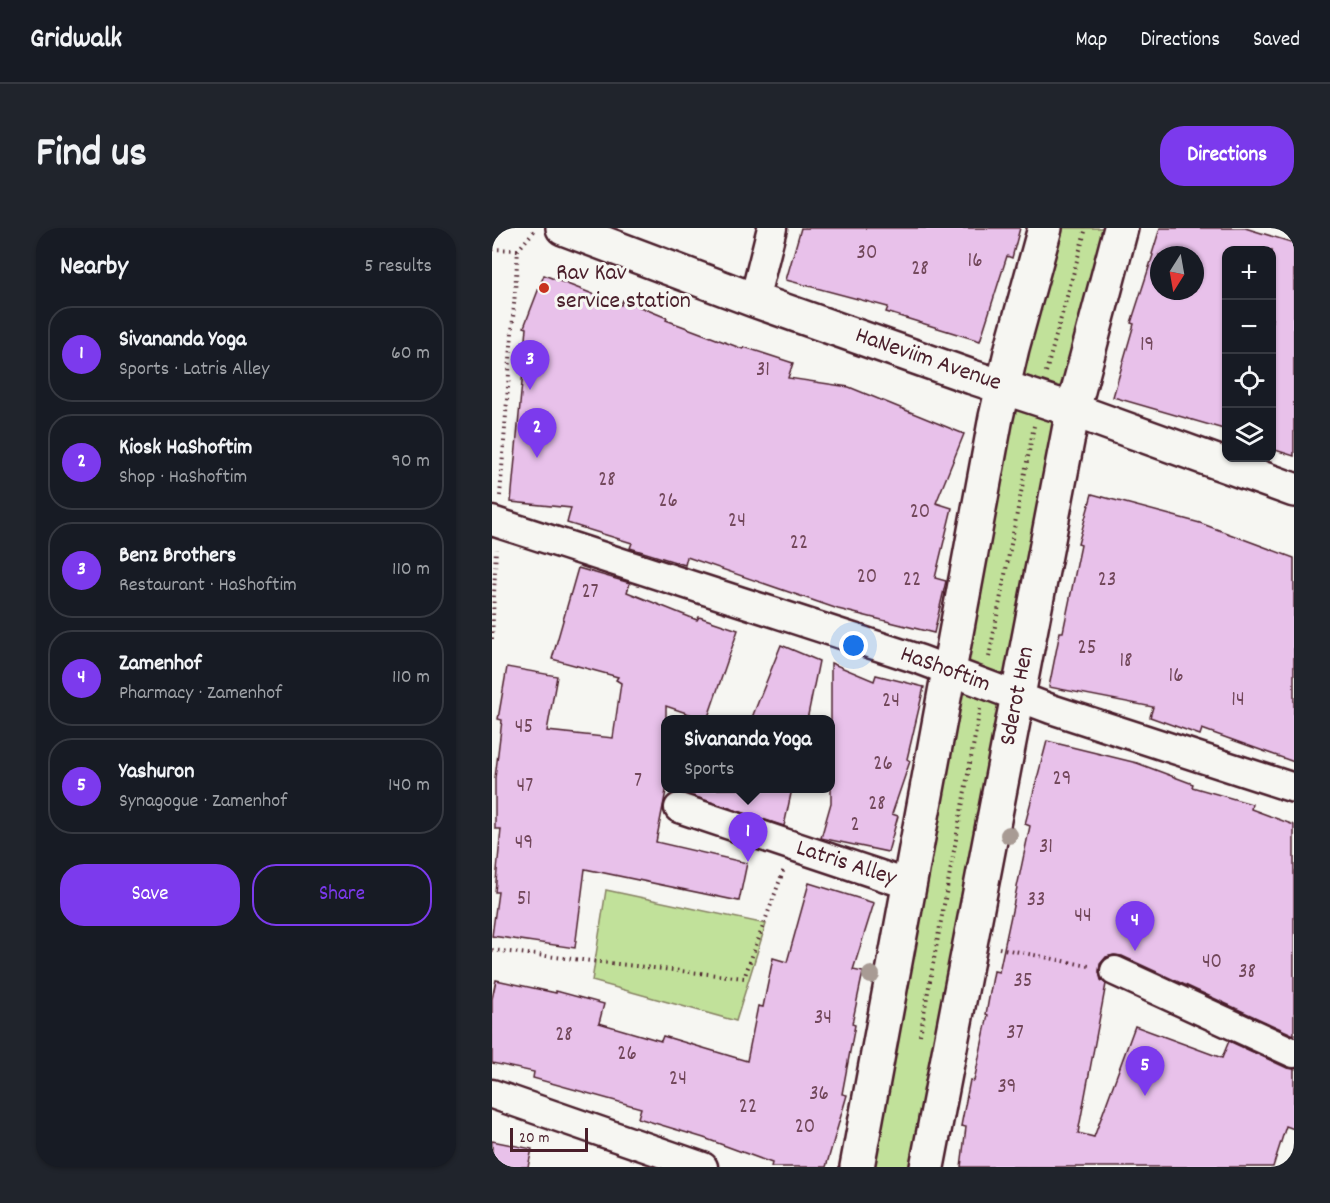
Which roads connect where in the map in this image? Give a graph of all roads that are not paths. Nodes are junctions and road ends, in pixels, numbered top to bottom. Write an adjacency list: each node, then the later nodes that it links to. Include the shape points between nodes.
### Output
1 (562, 228): 5 (street, HaNeviim Avenue)
2 (772, 228): 5 (street)
3 (1045, 228): 6 (street)
4 (1121, 228): 7 (street, Sderot Hen)
5 (754, 300): 6 (street, HaNeviim Avenue)
6 (1003, 386): 7 (street, HaNeviim Avenue); 10 (street)
7 (1073, 410): 8 (street, HaNeviim Avenue); 11 (street, Sderot Hen)
8 (1294, 490)
9 (495, 522): 10 (street, HaShoftim)
10 (950, 670): 11 (street, HaShoftim); 14 (street)
11 (1018, 696): 12 (street, HaShoftim); 20 (street, Sderot Hen)
12 (1294, 788)
13 (679, 808): 14 (street, Latris Alley)
14 (910, 885): 19 (street)
15 (1115, 971): 16 (street)
16 (1294, 1053)
17 (492, 1094): 18 (street)
18 (703, 1167)
19 (857, 1167)
20 (927, 1167)

